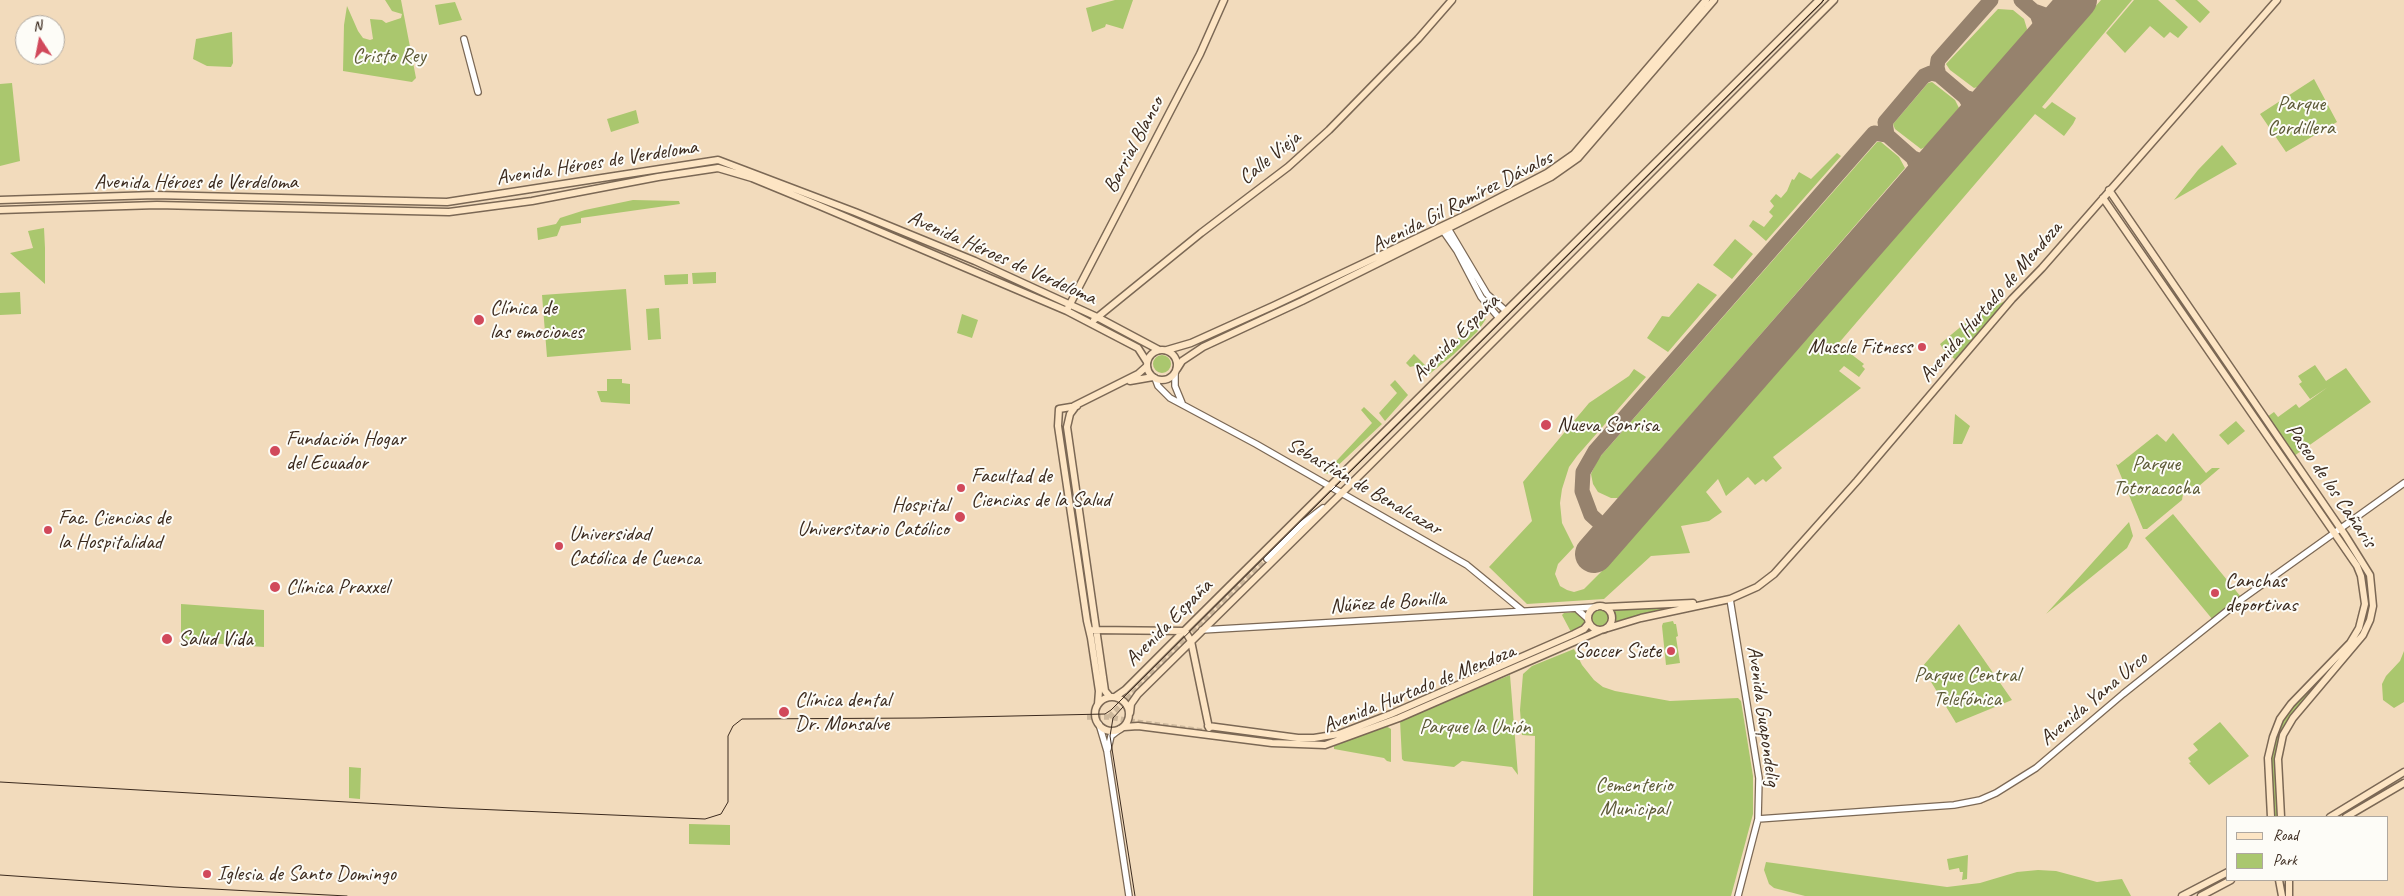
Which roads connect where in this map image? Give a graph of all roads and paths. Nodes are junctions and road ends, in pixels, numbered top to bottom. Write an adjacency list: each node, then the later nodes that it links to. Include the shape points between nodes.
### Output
1 (1224, 0): 16 (main road, Barrial Blanco, via 1200,54)
2 (1452, 0): 18 (main road, Calle Vieja, via 1343,116 1288,167)
3 (1706, 0): 10 (main road, Avenida Gil Ramírez Dávalos, via 1574,154)
4 (1714, 0): 10 (main road, Avenida Gil Ramírez Dávalos, via 1578,158)
5 (1819, 0): 17 (main road, Avenida España)
6 (1834, 0): 30 (main road, Avenida España)
7 (2277, 0): 11 (main road, Avenida Hurtado de Mendoza)
8 (464, 39): 9 (street)
9 (478, 92)
10 (1549, 175): 15 (main road, Avenida Gil Ramírez Dávalos)
11 (2109, 190): 12 (main road, Avenida Hurtado de Mendoza); 34 (main road, Paseo de los Cañaris)
12 (2103, 198): 35 (main road, Paseo de los Cañaris); 37 (main road, Avenida Hurtado de Mendoza, via 1787,561 1757,588)
13 (0, 200): 16 (main road, Avenida Héroes de Verdeloma, via 155,195 447,202 718,160 975,261)
14 (0, 210): 16 (main road, Avenida Héroes de Verdeloma, via 157,205 449,212 532,201 718,168 752,178)
15 (1445, 228): 17 (street, via 1487,294); 19 (street, via 1481,297); 21 (main road, Avenida Gil Ramírez Dávalos, via 1191,343); 23 (main road, Avenida Gil Ramírez Dávalos, via 1186,357)
16 (1068, 308): 18 (main road, Avenida Héroes de Verdeloma); 20 (main road, Avenida Héroes de Verdeloma)
17 (1506, 311): 19 (main road, Avenida España)
18 (1097, 317): 20 (main road, Calle Vieja); 21 (main road, Avenida Héroes de Verdeloma)
19 (1499, 318): 29 (main road, Avenida España)
20 (1092, 323): 22 (main road, Avenida Héroes de Verdeloma, via 1138,348)
21 (1163, 350): 22 (main road, Avenida Gil Ramírez Dávalos, via 1150,356); 23 (main road, via 1177,360)
22 (1147, 364): 24 (main road); 25 (main road, Avenida Gil Ramírez Dávalos, via 1138,374)
23 (1176, 371): 24 (main road, Avenida Gil Ramírez Dávalos, via 1168,379); 26 (street, via 1176,386)
24 (1154, 378): 25 (main road, Avenida Gil Ramírez Dávalos); 26 (street, Sebastián de Benalcazar, via 1162,392)
25 (1122, 383): 27 (main road, Avenida Gil Ramírez Dávalos)
26 (1182, 403): 29 (street, Sebastián de Benalcazar)
27 (1076, 406): 32 (main road, via 1067,427); 33 (main road, Avenida Gil Ramírez Dávalos, via 1059,418)
28 (2404, 483): 34 (street, Avenida Yana Urco)
29 (1330, 487): 30 (street, Sebastián de Benalcazar); 47 (main road, Avenida España)
30 (1342, 493): 31 (main road, Avenida España); 42 (street, Sebastián de Benalcazar, via 1467,565)
31 (1335, 499): 36 (street, Avenida España, via 1302,524); 46 (main road, Avenida España)
32 (1079, 502): 33 (main road); 45 (main road)
33 (1069, 504): 45 (main road)
34 (2340, 527): 35 (street, Avenida Yana Urco); 61 (main road, Paseo de los Cañaris, via 2370,576 2370,620 2358,643 2285,729 2278,759)
35 (2332, 532): 60 (main road, Paseo de los Cañaris, via 2361,576 2363,618 2350,643 2291,704 2275,730 2268,758); 64 (street, Avenida Yana Urco, via 2218,617 2036,768 1996,793 1954,805)
36 (1267, 559)
37 (1730, 599): 38 (main road, Avenida Hurtado de Mendoza); 64 (street, Avenida Guapondelig, via 1758,778)
38 (1714, 602): 40 (main road, Avenida Hurtado de Mendoza); 44 (main road, Avenida Hurtado de Mendoza, via 1630,620)
39 (1596, 607): 40 (main road); 41 (street, Núñez de Bonilla); 43 (main road, via 1590,612)
40 (1604, 607): 44 (main road, via 1612,616 1612,623)
41 (1576, 610): 42 (street, Núñez de Bonilla); 43 (street)
42 (1523, 612): 46 (street, Núñez de Bonilla)
43 (1589, 620): 44 (main road, via 1594,628); 54 (main road, Avenida Hurtado de Mendoza, via 1584,629 1574,634 1339,734 1298,738)
44 (1605, 629): 56 (main road, Avenida Hurtado de Mendoza, via 1336,742 1314,746)
45 (1093, 630): 47 (main road); 50 (main road, via 1105,691); 51 (main road)
46 (1202, 630): 49 (main road, Avenida España)
47 (1185, 631): 48 (main road, Avenida España); 49 (main road)
48 (1178, 637): 49 (main road); 50 (main road, Avenida España, via 1125,690)
49 (1191, 641): 52 (main road, Avenida España, via 1138,694 1131,704); 54 (main road)
50 (1113, 697): 51 (main road); 52 (main road, via 1127,704)
51 (1098, 704): 53 (main road, via 1095,714)
52 (1130, 713): 55 (main road)
53 (1098, 724): 55 (main road, via 1108,730); 57 (street)
54 (1208, 726): 56 (main road)
55 (1122, 728): 56 (main road, Avenida Hurtado de Mendoza, via 1130,725); 57 (street, via 1111,736)
56 (1210, 735)
57 (1107, 752): 69 (street)
58 (2404, 772): 62 (main road)
59 (2404, 783): 63 (main road)
60 (2271, 816)
61 (2281, 816)
62 (2332, 816)
63 (2348, 816)
64 (1758, 819): 70 (street, Avenida Guapondelig)
65 (2226, 873): 71 (main road)
66 (2229, 881): 72 (main road)
67 (2279, 881): 73 (main road)
68 (2289, 881): 74 (main road)
69 (1129, 896)
70 (1738, 896)
71 (2182, 896)
72 (2201, 896)
73 (2282, 896)
74 (2289, 896)

